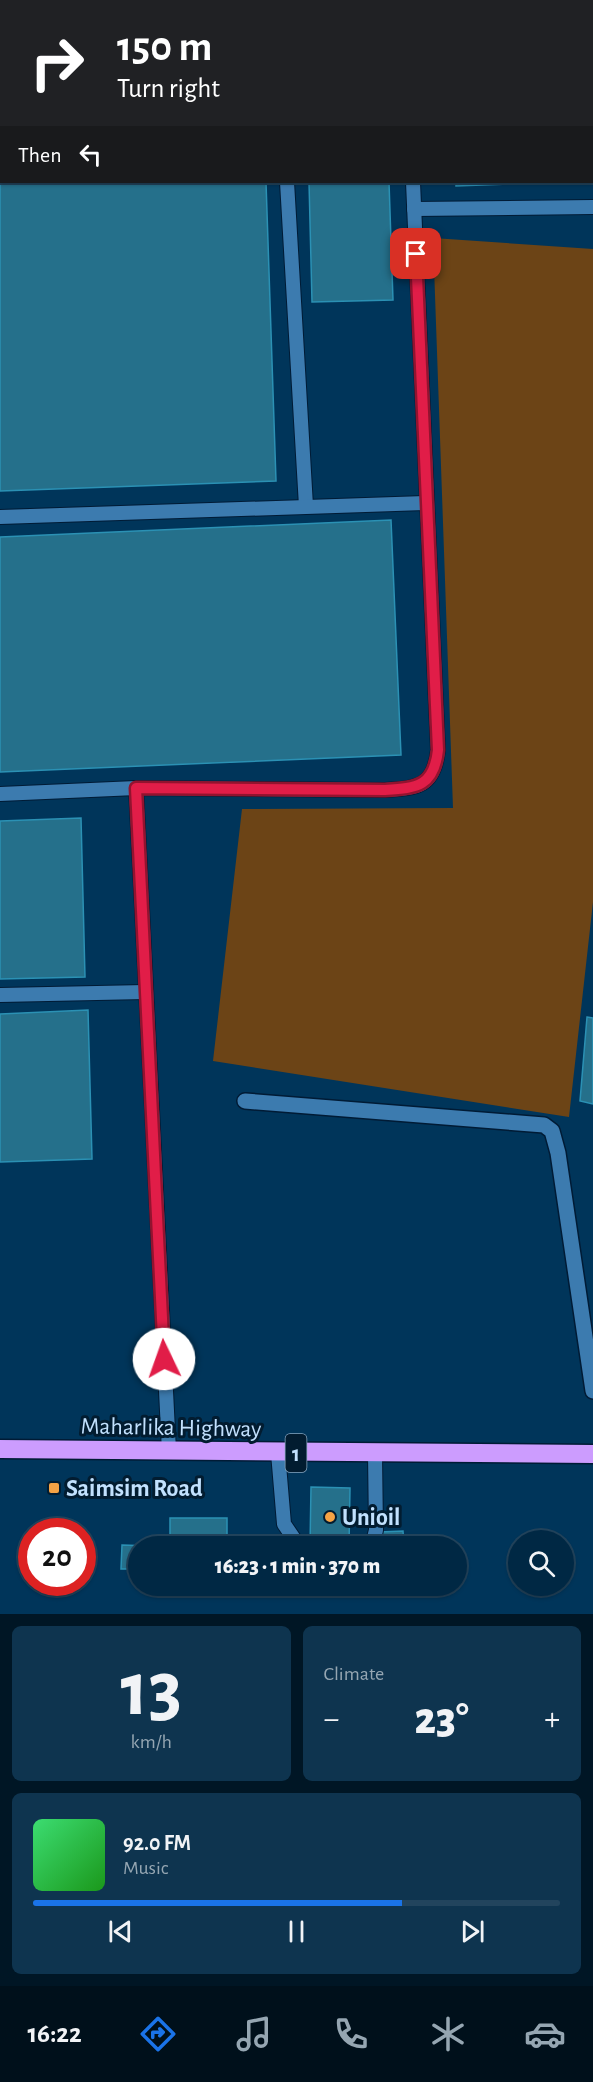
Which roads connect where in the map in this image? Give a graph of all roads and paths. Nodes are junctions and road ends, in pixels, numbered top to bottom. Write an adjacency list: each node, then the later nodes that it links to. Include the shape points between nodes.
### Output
1 (287, 183): 6 (lane)
2 (413, 183): 4 (lane)
3 (593, 207): 4 (lane)
4 (414, 209): 5 (lane)
5 (425, 503): 6 (lane); 8 (lane, via 438,750 437,764 428,781 411,789 385,790)
6 (306, 506): 7 (lane)
7 (0, 517)
8 (136, 788): 9 (lane); 10 (lane)
9 (0, 794)
10 (145, 992): 11 (lane); 15 (lane)
11 (0, 995)
12 (245, 1101): 13 (street, via 544,1125 552,1131)
13 (593, 1391)
14 (0, 1449): 15 (highway, Maharlika Highway / 1)
15 (169, 1451): 16 (highway, Maharlika Highway / 1)
16 (278, 1453): 17 (highway, Maharlika Highway / 1); 19 (lane, via 284,1524)
17 (375, 1454): 18 (highway, Maharlika Highway / 1); 20 (lane)
18 (593, 1454)
19 (292, 1536)
20 (374, 1536)

